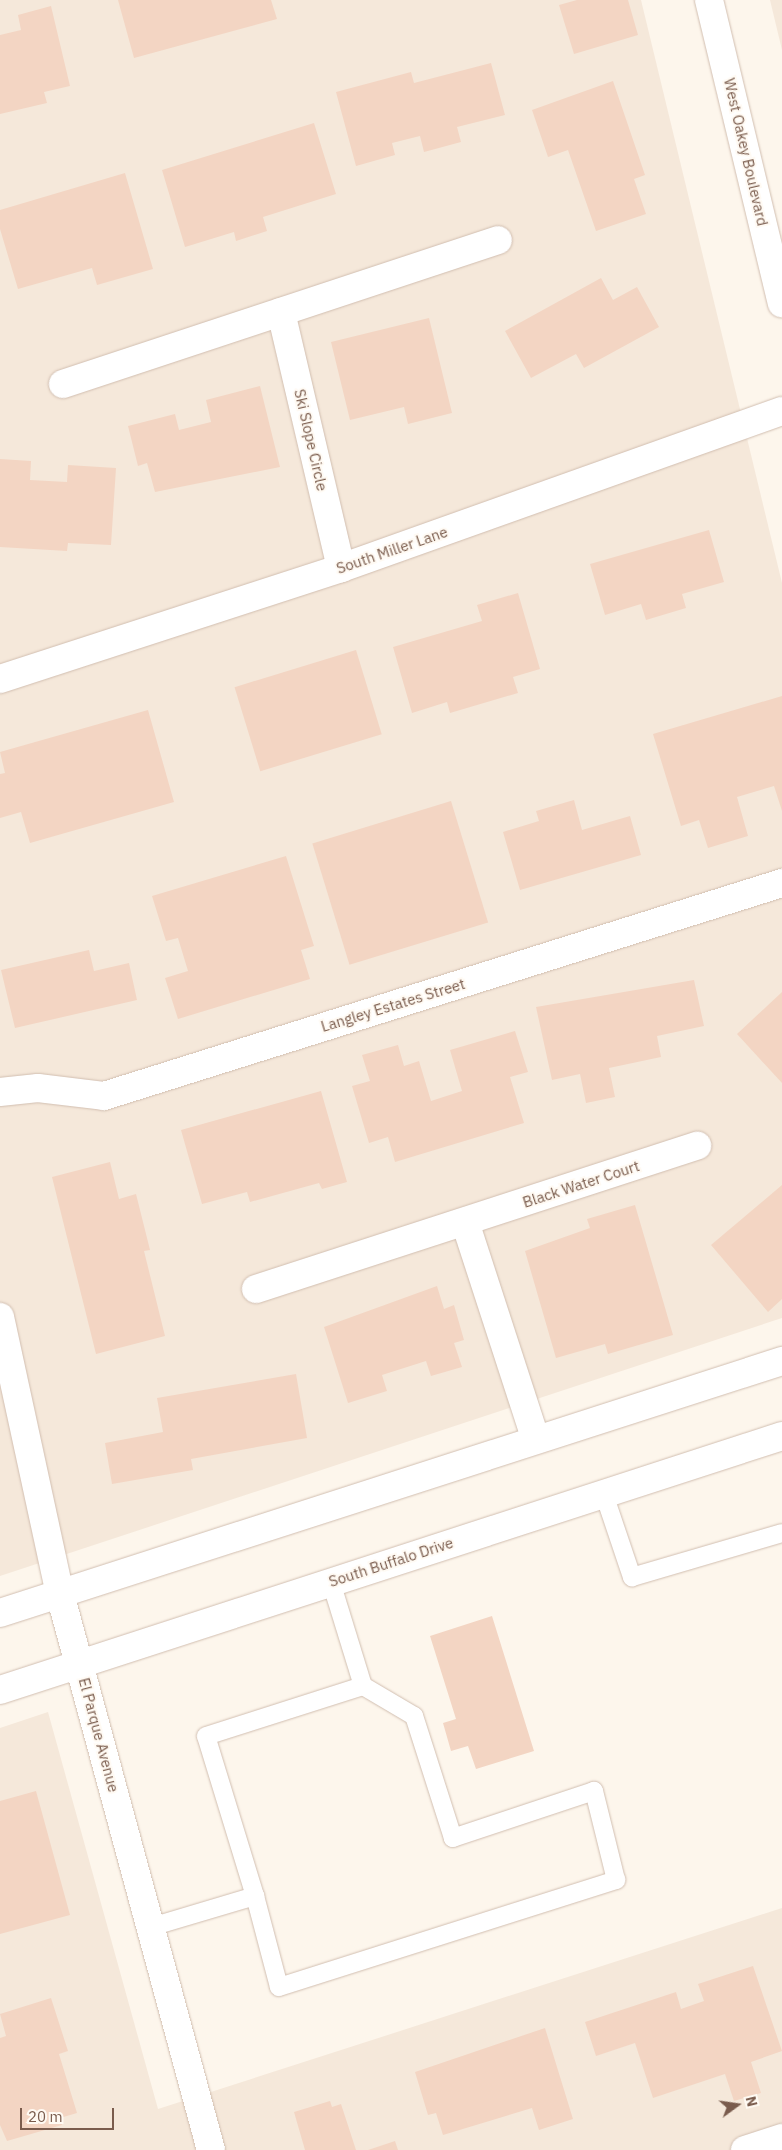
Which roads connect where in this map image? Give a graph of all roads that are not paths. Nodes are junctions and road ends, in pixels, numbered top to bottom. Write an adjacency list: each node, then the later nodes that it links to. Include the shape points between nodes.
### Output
1 (709, 0): 3 (street, West Oakey Boulevard)
2 (498, 240): 4 (street)
3 (782, 303)
4 (281, 312): 5 (street); 7 (street, Ski Slope Circle)
5 (63, 384)
6 (782, 412): 7 (street, South Miller Lane)
7 (341, 568): 8 (street, South Miller Lane)
8 (0, 679)
9 (782, 883): 10 (street, Langley Estates Street, via 104,1096 38,1088)
10 (0, 1092)
11 (697, 1146): 12 (street, Black Water Court)
12 (466, 1222): 13 (street, Black Water Court); 17 (street)
13 (256, 1289)
14 (0, 1317): 21 (street, El Parque Avenue)
15 (782, 1361): 17 (street)
16 (782, 1436): 18 (street, South Buffalo Drive)
17 (535, 1438): 21 (street)
18 (604, 1494): 19 (lane, via 632,1577); 20 (street, South Buffalo Drive)
19 (782, 1533)
20 (331, 1582): 23 (street, South Buffalo Drive); 24 (lane)
21 (60, 1594): 22 (street); 23 (street, El Parque Avenue)
22 (0, 1613)
23 (79, 1663): 25 (street, South Buffalo Drive); 27 (street, El Parque Avenue)
24 (363, 1686): 26 (lane, via 206,1736); 26 (lane, via 414,1716 453,1838 594,1791 616,1880 279,1987)
25 (0, 1690)
26 (255, 1896): 27 (lane)
27 (151, 1927): 29 (street, El Parque Avenue)
28 (782, 2138): 30 (street)
29 (211, 2150)
30 (745, 2150)

